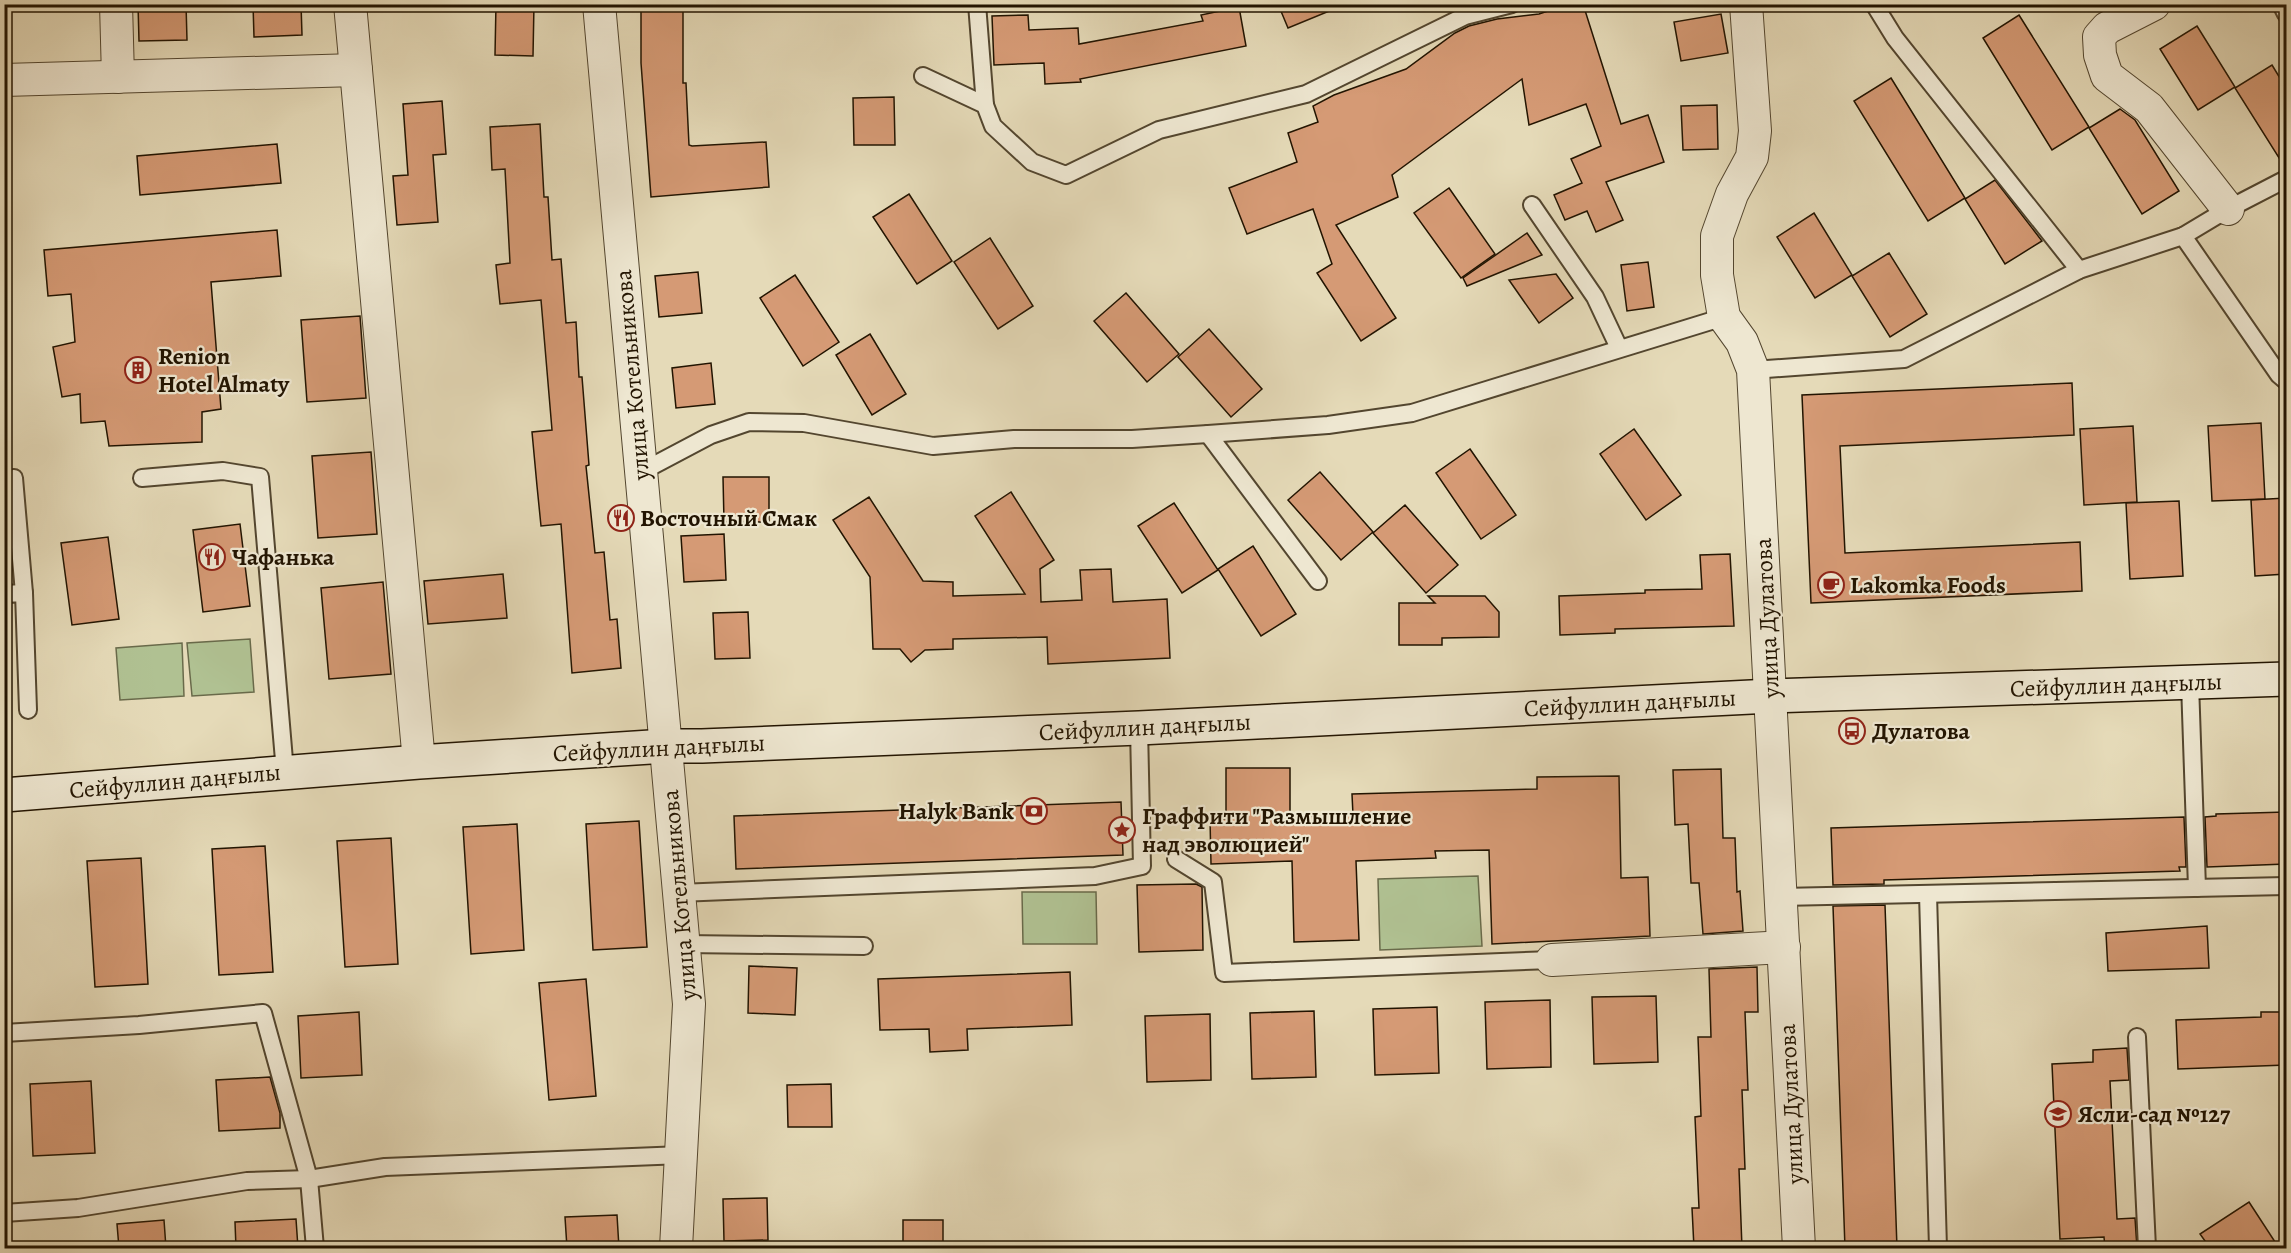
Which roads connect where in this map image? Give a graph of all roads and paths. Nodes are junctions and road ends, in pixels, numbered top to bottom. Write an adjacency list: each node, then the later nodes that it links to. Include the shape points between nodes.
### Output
1 (116, 4): 13 (street)
2 (350, 4): 11 (street)
3 (598, 4): 26 (street, улица Котельникова)
4 (976, 4): 15 (lane)
5 (1512, 4): 15 (lane, via 1465,16 1306,94 1159,130 1066,175 1032,162 993,126)
6 (1746, 4): 21 (street, улица Дулатова, via 1755,131 1752,157 1732,194 1718,236)
7 (1874, 4): 20 (lane, via 1895,38)
8 (2154, 4): 18 (street, via 2107,28 2099,37 2107,76 2149,108)
9 (2281, 4): 10 (lane)
10 (2286, 14)
11 (356, 70): 13 (street); 38 (street)
12 (923, 76): 15 (lane)
13 (118, 77): 14 (street)
14 (4, 80)
15 (986, 105)
16 (2286, 179): 18 (lane)
17 (1532, 205): 22 (lane, via 1595,297)
18 (2228, 209): 19 (lane)
19 (2183, 236): 20 (lane); 24 (lane)
20 (2079, 270): 23 (lane, via 1904,359)
21 (1724, 317): 22 (lane); 23 (street, улица Дулатова, via 1743,342)
22 (1619, 348): 25 (lane, via 1508,386 1412,413)
23 (1753, 370): 34 (street, улица Дулатова)
24 (2286, 381)
25 (1208, 434): 26 (lane, via 1132,439 1014,439 933,446 804,423 748,422 711,435); 29 (lane)
26 (640, 472): 37 (street, улица Котельникова)
27 (14, 478): 30 (lane)
28 (142, 478): 39 (lane, via 223,471 260,477)
29 (1318, 581)
30 (24, 593): 31 (lane); 35 (lane)
31 (4, 594)
32 (2286, 679): 33 (main road, Сейфуллин даңғылы)
33 (2190, 683): 34 (main road, Сейфуллин даңғылы); 43 (lane)
34 (1771, 696): 36 (main road, Сейфуллин даңғылы); 46 (street, улица Дулатова)
35 (28, 710)
36 (1139, 728): 37 (main road, Сейфуллин даңғылы); 44 (lane, via 1142,866 1095,876)
37 (666, 746): 38 (main road, Сейфуллин даңғылы); 44 (street, улица Котельникова)
38 (419, 762): 39 (main road, Сейфуллин даңғылы)
39 (285, 772): 40 (main road, Сейфуллин даңғылы)
40 (4, 795)
41 (1176, 860): 50 (lane, via 1213,882 1224,973)
42 (2286, 886): 43 (lane)
43 (2197, 888): 45 (lane)
44 (679, 893): 47 (street, улица Котельникова)
45 (1928, 894): 46 (lane); 59 (lane)
46 (1781, 897): 49 (street, улица Дулатова)
47 (684, 944): 48 (lane); 53 (street, улица Котельникова, via 689,1004)
48 (864, 946)
49 (1784, 947): 50 (street); 58 (street, улица Дулатова)
50 (1552, 960)
51 (4, 1032): 54 (lane, via 263,1013)
52 (2137, 1037): 60 (lane)
53 (682, 1155): 54 (lane, via 385,1167); 57 (street, улица Котельникова)
54 (309, 1179): 55 (lane, via 247,1181 78,1208); 56 (lane)
55 (4, 1213)
56 (315, 1248)
57 (676, 1248)
58 (1799, 1248)
59 (1938, 1248)
60 (2147, 1248)

